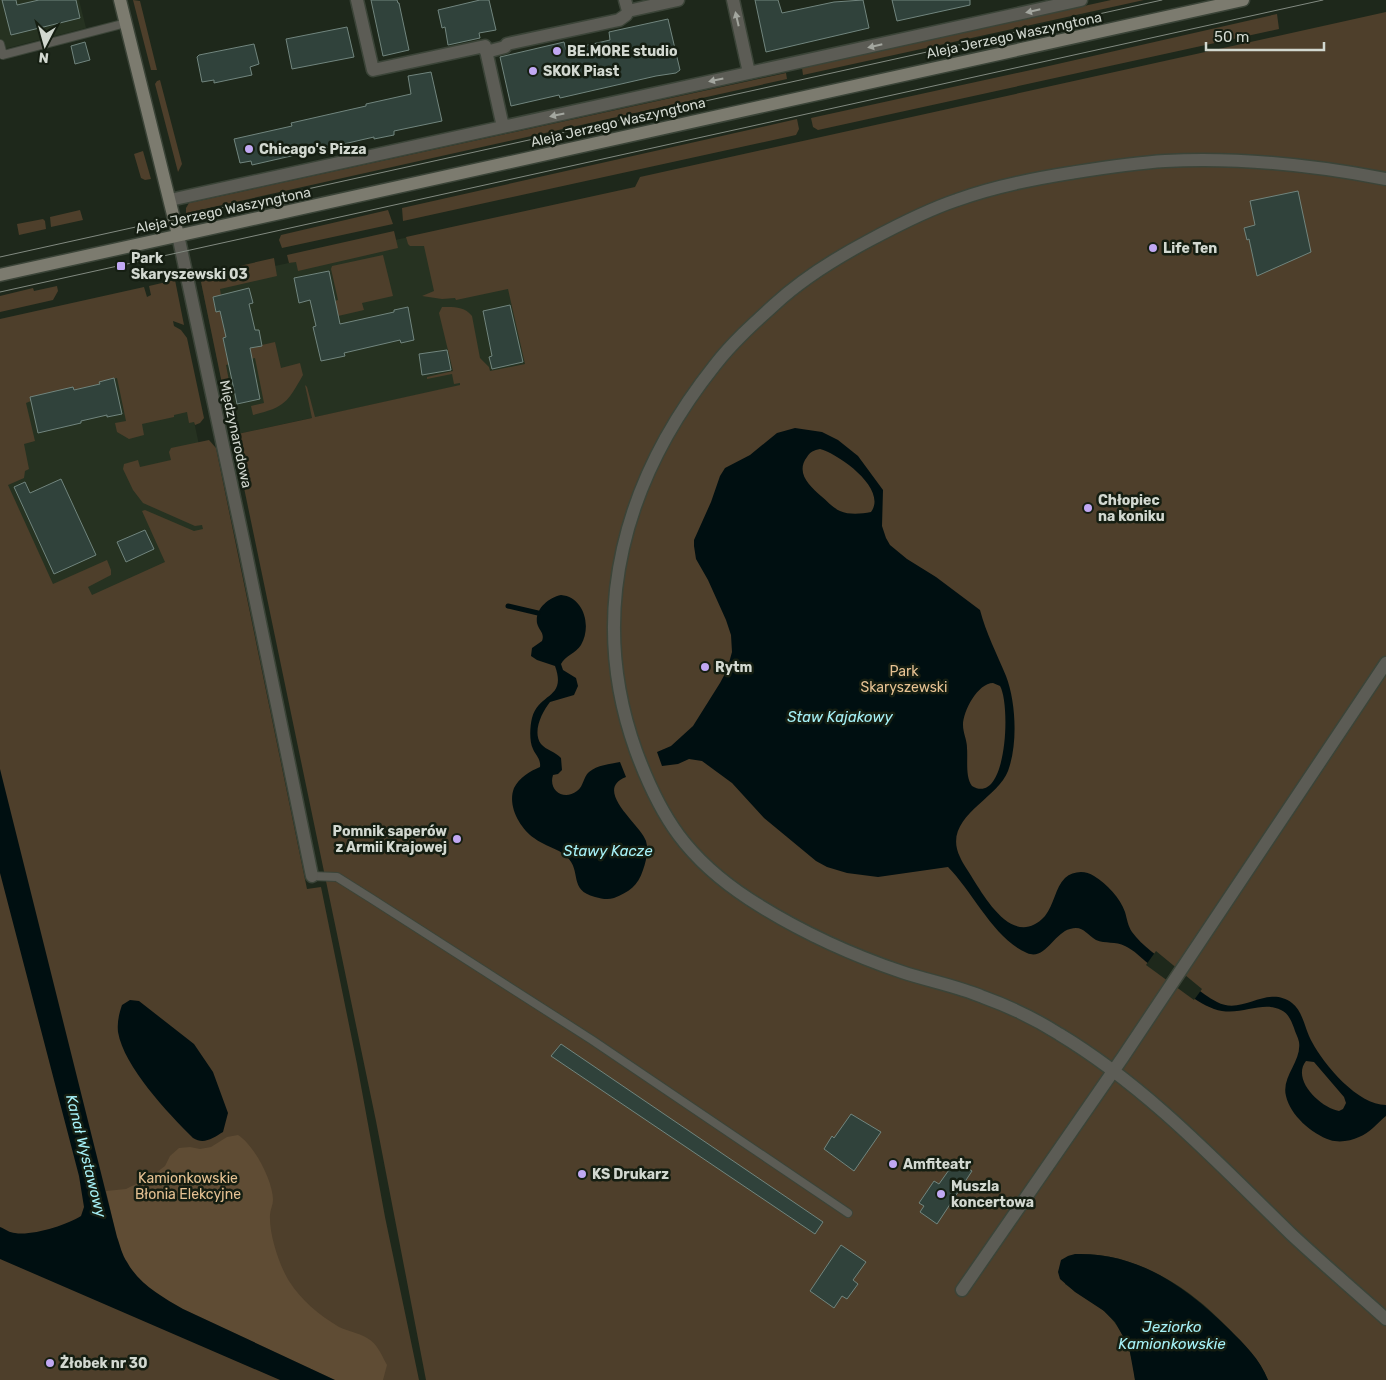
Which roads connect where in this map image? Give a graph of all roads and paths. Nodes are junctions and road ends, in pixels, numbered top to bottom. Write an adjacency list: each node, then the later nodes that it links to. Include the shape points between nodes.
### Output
1 (120, 0): 8 (main road, Międzynarodowa)
2 (356, 0): 10 (street, via 373,70 485,46)
3 (678, 0): 7 (street)
4 (733, 0): 11 (street, one-way to 4)
5 (1081, 0): 11 (street, Aleja Jerzego Waszyngtona, one-way to 11)
6 (1243, 0): 15 (main road, Aleja Jerzego Waszyngtona)
7 (627, 6): 10 (street, via 626,15 618,20 507,44)
8 (126, 24): 9 (lane, via 3,55); 14 (main road, Międzynarodowa)
9 (0, 44)
10 (486, 52): 12 (street)
11 (749, 73): 12 (street, Aleja Jerzego Waszyngtona, one-way to 12)
12 (503, 127): 14 (street, Aleja Jerzego Waszyngtona)
13 (1386, 178): 19 (street, via 1242,160 1128,164 1011,185 958,199 904,222 808,276 734,343 693,394 665,439 631,516 617,571 614,606 619,690 648,781 661,810 691,852 720,878 774,915 840,948 902,972 986,998 1055,1031)
14 (170, 200): 15 (main road, Międzynarodowa)
15 (178, 236): 16 (main road, Aleja Jerzego Waszyngtona); 18 (street, Międzynarodowa)
16 (0, 275)
17 (1386, 663): 19 (street)
18 (312, 876): 20 (lane, via 337,878 372,899 592,1040)
19 (1114, 1071): 21 (street); 22 (street, via 1198,1141 1297,1239)
20 (848, 1213)
21 (962, 1290)
22 (1386, 1319)

